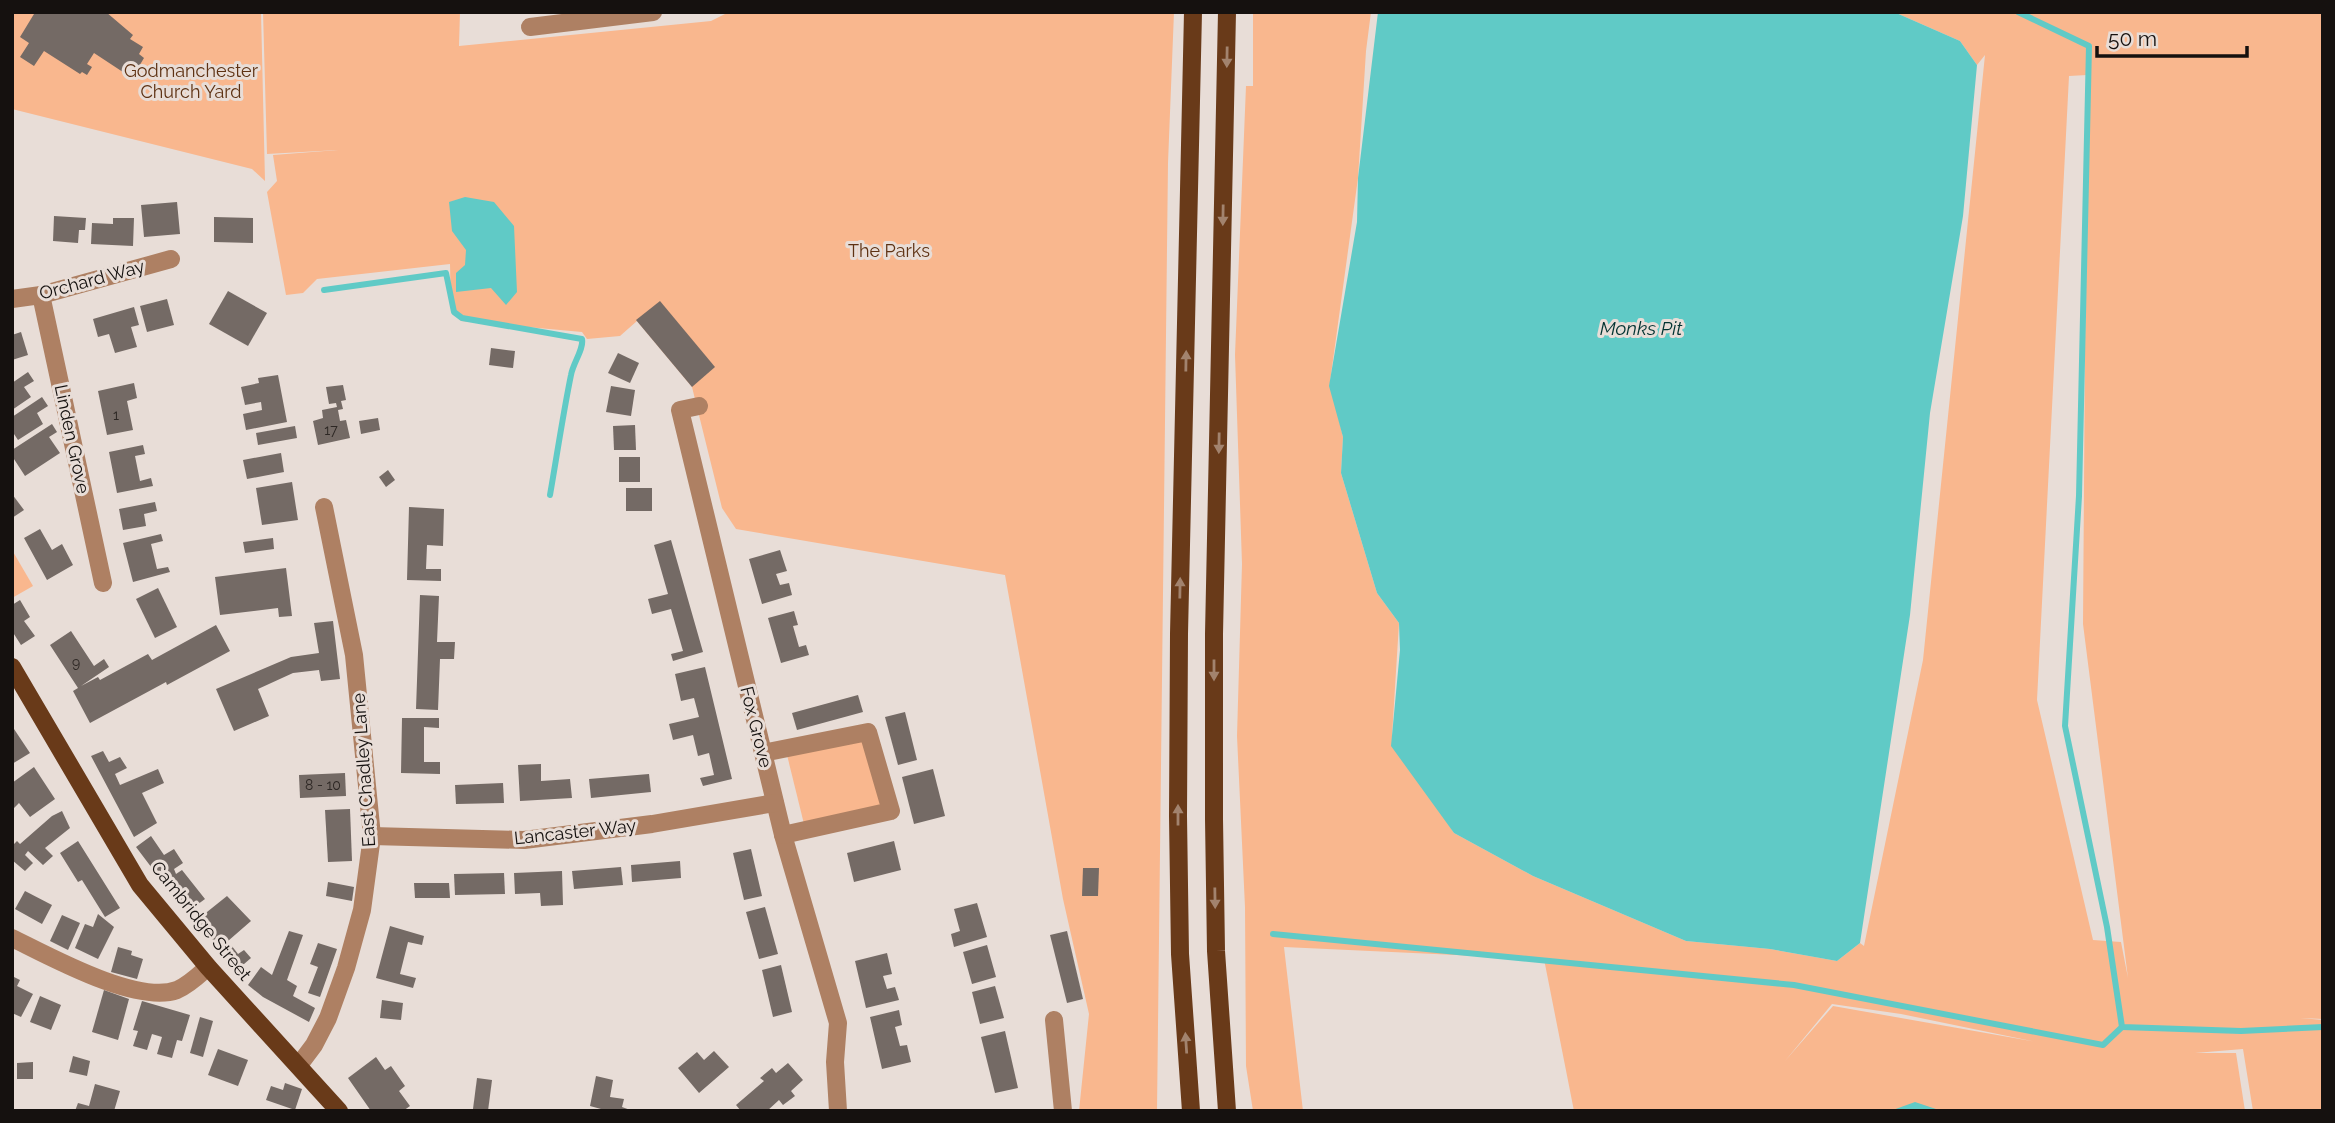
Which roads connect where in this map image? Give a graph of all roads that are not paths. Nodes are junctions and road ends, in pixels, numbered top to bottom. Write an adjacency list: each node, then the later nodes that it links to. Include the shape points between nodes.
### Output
1 (653, 12): 4 (street)
2 (1193, 12): 23 (main road, one-way to 2, via 1180,954 1178,816)
3 (1227, 12): 24 (main road, one-way to 24, via 1213,818)
4 (530, 27)
5 (171, 259): 6 (street, Orchard Way)
6 (41, 295): 7 (street, Orchard Way); 10 (street, Linden Grove)
7 (12, 299)
8 (699, 406): 12 (street, Fox Grove, via 680,410)
9 (324, 507): 15 (street, East Chadley Lane, via 354,654)
10 (103, 583)
11 (12, 667): 17 (main road, Cambridge Street, via 140,885)
12 (762, 753): 13 (street, Fox Grove); 14 (street, via 868,732 891,811)
13 (775, 803): 14 (street, Fox Grove); 15 (street, Lancaster Way, via 524,840)
14 (783, 835): 21 (street, Fox Grove, via 838,1023)
15 (372, 836): 19 (street, East Chadley Lane, via 362,910 346,968 328,1018)
16 (12, 938): 17 (street, via 91,976 142,991 176,991)
17 (208, 967): 19 (main road, Cambridge Street)
18 (1054, 1020): 22 (street)
19 (299, 1065): 20 (main road, Cambridge Street)
20 (339, 1111)
21 (838, 1111)
22 (1063, 1111)
23 (1191, 1111)
24 (1227, 1111)

